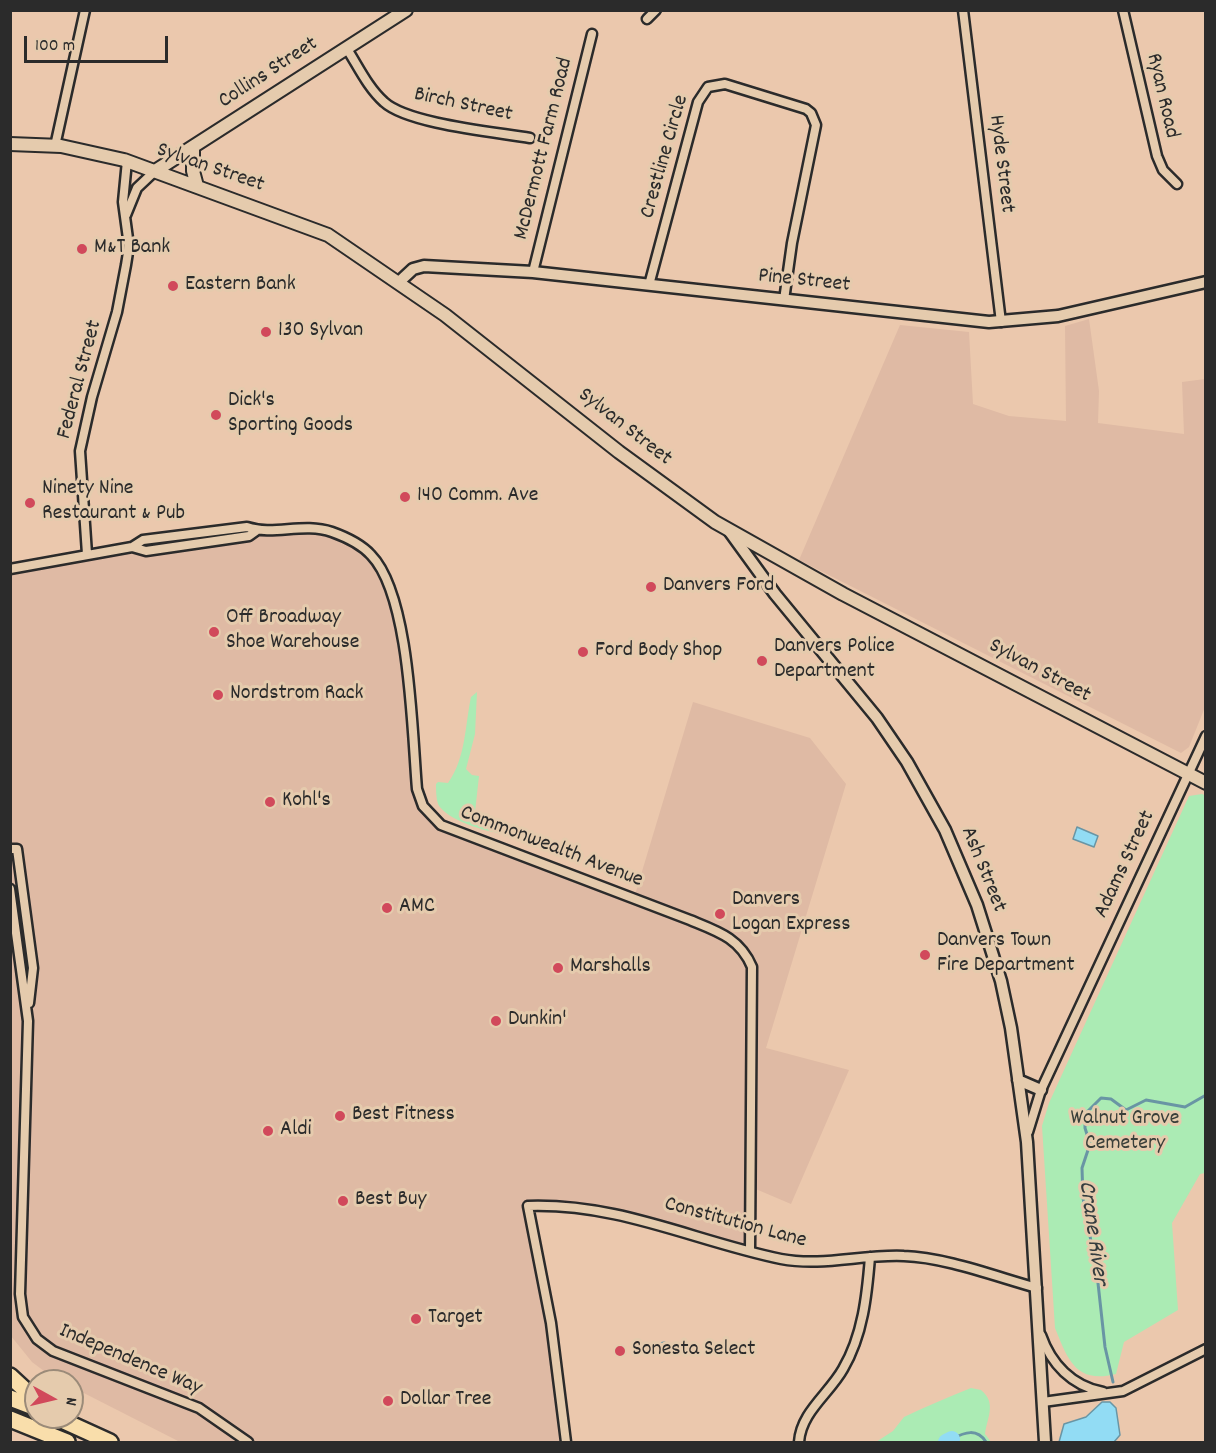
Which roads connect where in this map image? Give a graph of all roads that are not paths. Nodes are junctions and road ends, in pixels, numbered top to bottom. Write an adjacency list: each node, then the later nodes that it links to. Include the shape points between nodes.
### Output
1 (85, 10): 11 (street)
2 (406, 10): 8 (main road, Collins Street)
3 (656, 10): 6 (street)
4 (963, 10): 23 (street, Hyde Street)
5 (1123, 10): 15 (street, Ryan Road, via 1157,156 1163,170)
6 (647, 19)
7 (592, 34): 18 (street, McDermott Farm Road)
8 (346, 49): 9 (street, Birch Street, via 376,94 396,110); 12 (main road, Collins Street)
9 (530, 138)
10 (10, 144): 11 (main road, Sylvan Street)
11 (54, 146): 13 (main road, Sylvan Street)
12 (193, 147): 14 (main road, Collins Street); 16 (main road)
13 (127, 161): 14 (main road, Sylvan Street); 17 (street, Federal Street, via 123,202)
14 (155, 171): 16 (main road, Sylvan Street); 17 (street, Federal Street, via 137,188)
15 (1177, 184)
16 (197, 186): 19 (main road, Sylvan Street, via 328,235)
17 (126, 216): 25 (street, Federal Street, via 129,246 123,285 80,451)
18 (533, 272): 19 (street, Pine Street, via 424,266 413,269); 21 (street, Pine Street)
19 (399, 282): 24 (main road, Sylvan Street)
20 (1206, 282): 23 (street, Pine Street, via 1058,316)
21 (649, 285): 22 (street, Pine Street); 22 (street, Crestline Circle, via 698,102 708,87 725,84 806,108 814,119 816,130)
22 (784, 300): 23 (street, Pine Street)
23 (1001, 322)
24 (730, 532): 28 (main road, Sylvan Street); 33 (street, Ash Street, via 769,587 878,718 945,830 977,905 1001,981)
25 (87, 554): 26 (street, Commonwealth Avenue); 36 (street, Commonwealth Avenue, via 132,548 146,551 308,526 353,540 371,554 394,591 417,789 423,806 441,825 715,930 737,943 746,954 752,967)
26 (10, 569)
27 (1206, 736): 28 (street, Adams Street)
28 (1188, 774): 29 (main road, Sylvan Street); 34 (street, Adams Street)
29 (1206, 783)
30 (14, 849): 32 (street, Independence Way, via 33,968)
31 (10, 889): 32 (street, Independence Way)
32 (27, 1009): 49 (street, Independence Way, via 20,1294 23,1317 37,1340 53,1351 199,1408)
33 (1018, 1080): 34 (street); 35 (street, Ash Street)
34 (1041, 1090): 35 (street, Adams Street, via 1030,1117)
35 (1027, 1142): 38 (street, Ash Street)
36 (750, 1250): 37 (street, Constitution Lane, via 808,1263); 50 (street, Constitution Lane, via 626,1215 528,1206 551,1323)
37 (870, 1257): 38 (street, Constitution Lane, via 906,1256 935,1261); 51 (street, via 867,1296 858,1334 843,1369 805,1418)
38 (1037, 1288): 39 (street, Ash Street)
39 (1039, 1324): 43 (street, Ash Street, via 1049,1355 1059,1367 1081,1385); 44 (street, Ash Street)
40 (1206, 1349): 43 (street, via 1136,1387)
41 (10, 1376): 42 (highway)
42 (24, 1389)
43 (1110, 1393): 44 (street)
44 (1043, 1402): 52 (street, Ash Street)
45 (10, 1419): 47 (highway)
46 (81, 1429): 48 (highway)
47 (67, 1443)
48 (110, 1443)
49 (248, 1443)
50 (566, 1443)
51 (799, 1443)
52 (1046, 1443)

